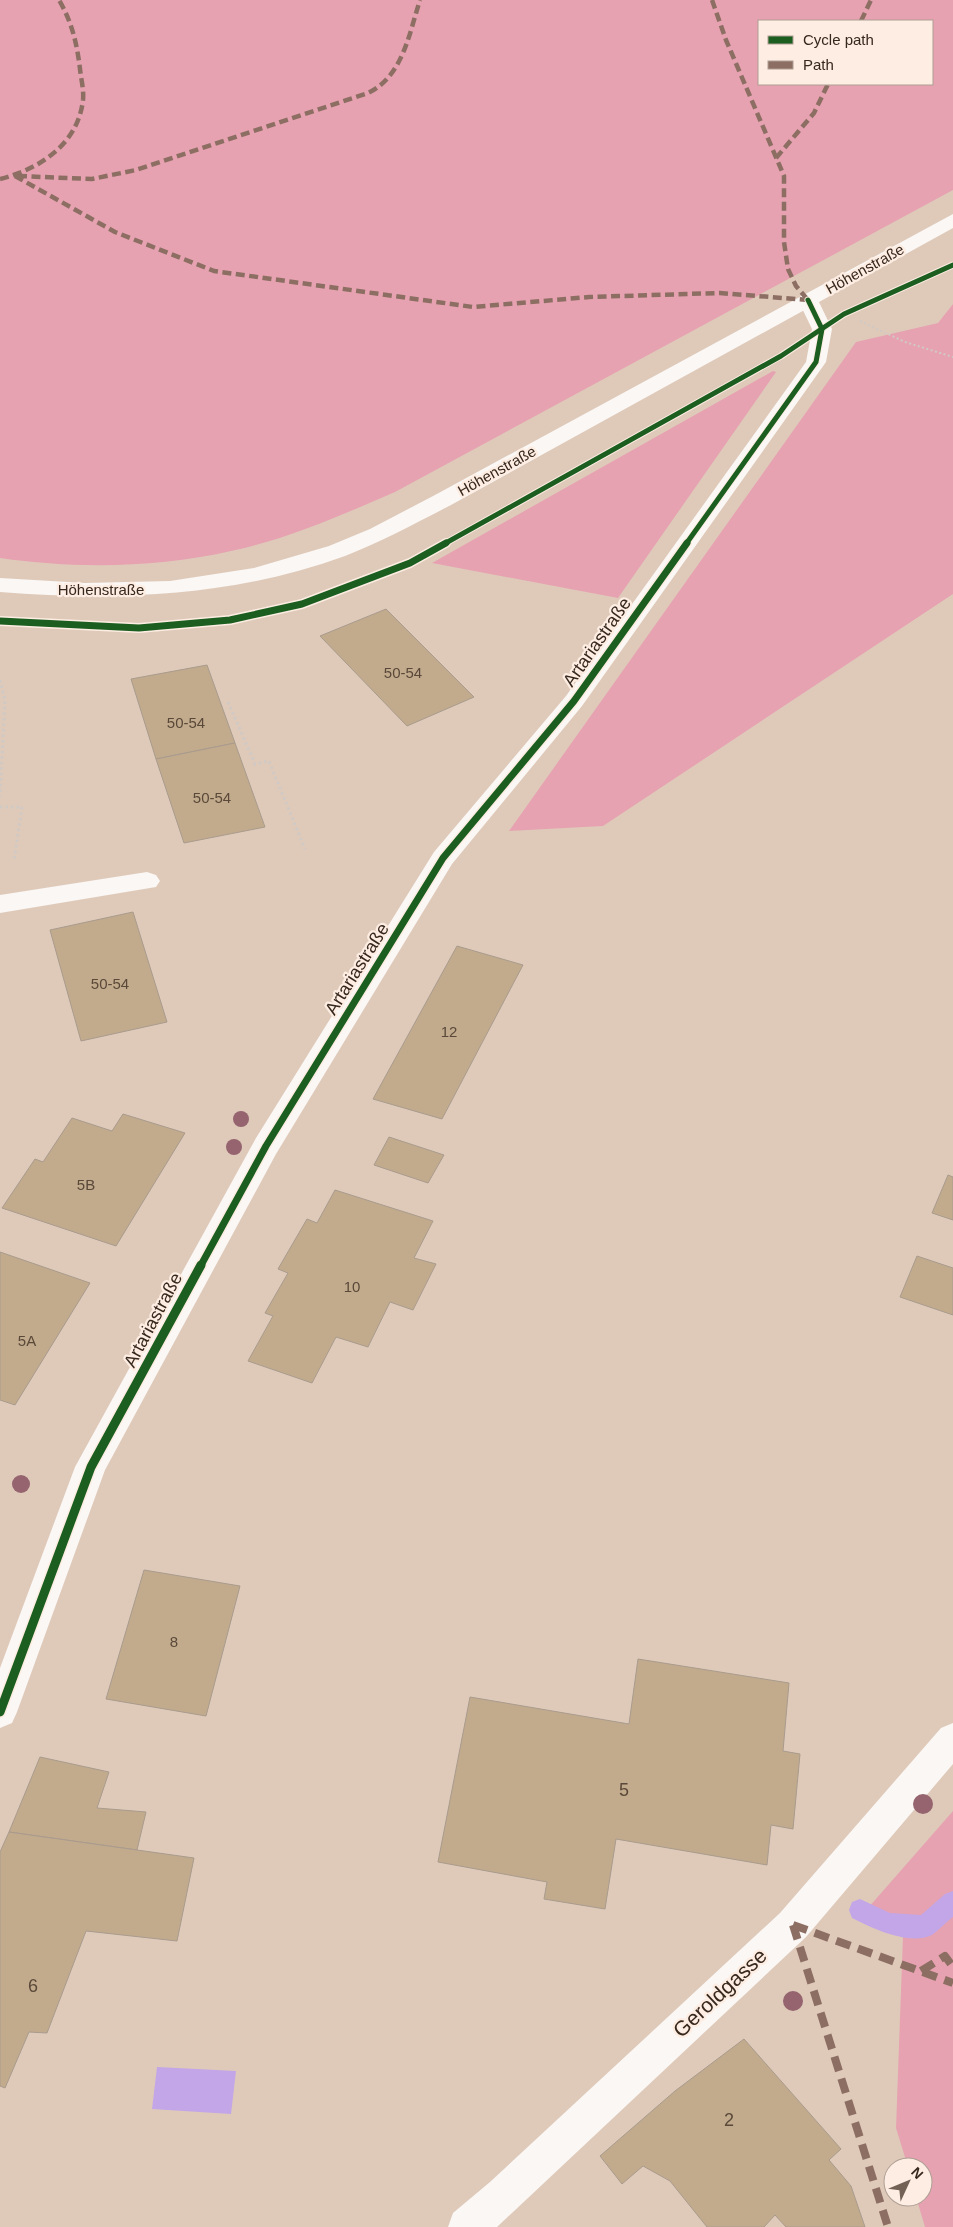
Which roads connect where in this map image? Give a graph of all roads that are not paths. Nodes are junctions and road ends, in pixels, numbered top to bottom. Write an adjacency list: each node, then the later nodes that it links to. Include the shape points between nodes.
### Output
1 (953, 220): 2 (street, Höhenstraße)
2 (808, 300): 3 (street, Höhenstraße, via 443,500 336,551 247,578 203,585 102,592); 6 (street, Artariastraße, via 822,329 816,362 574,701 443,858 247,1178 91,1467)
3 (0, 585)
4 (147, 881): 5 (street)
5 (4, 904)
6 (0, 1712)
7 (953, 1739): 8 (street, Geroldgasse, via 793,1925 504,2196)
8 (466, 2227)

